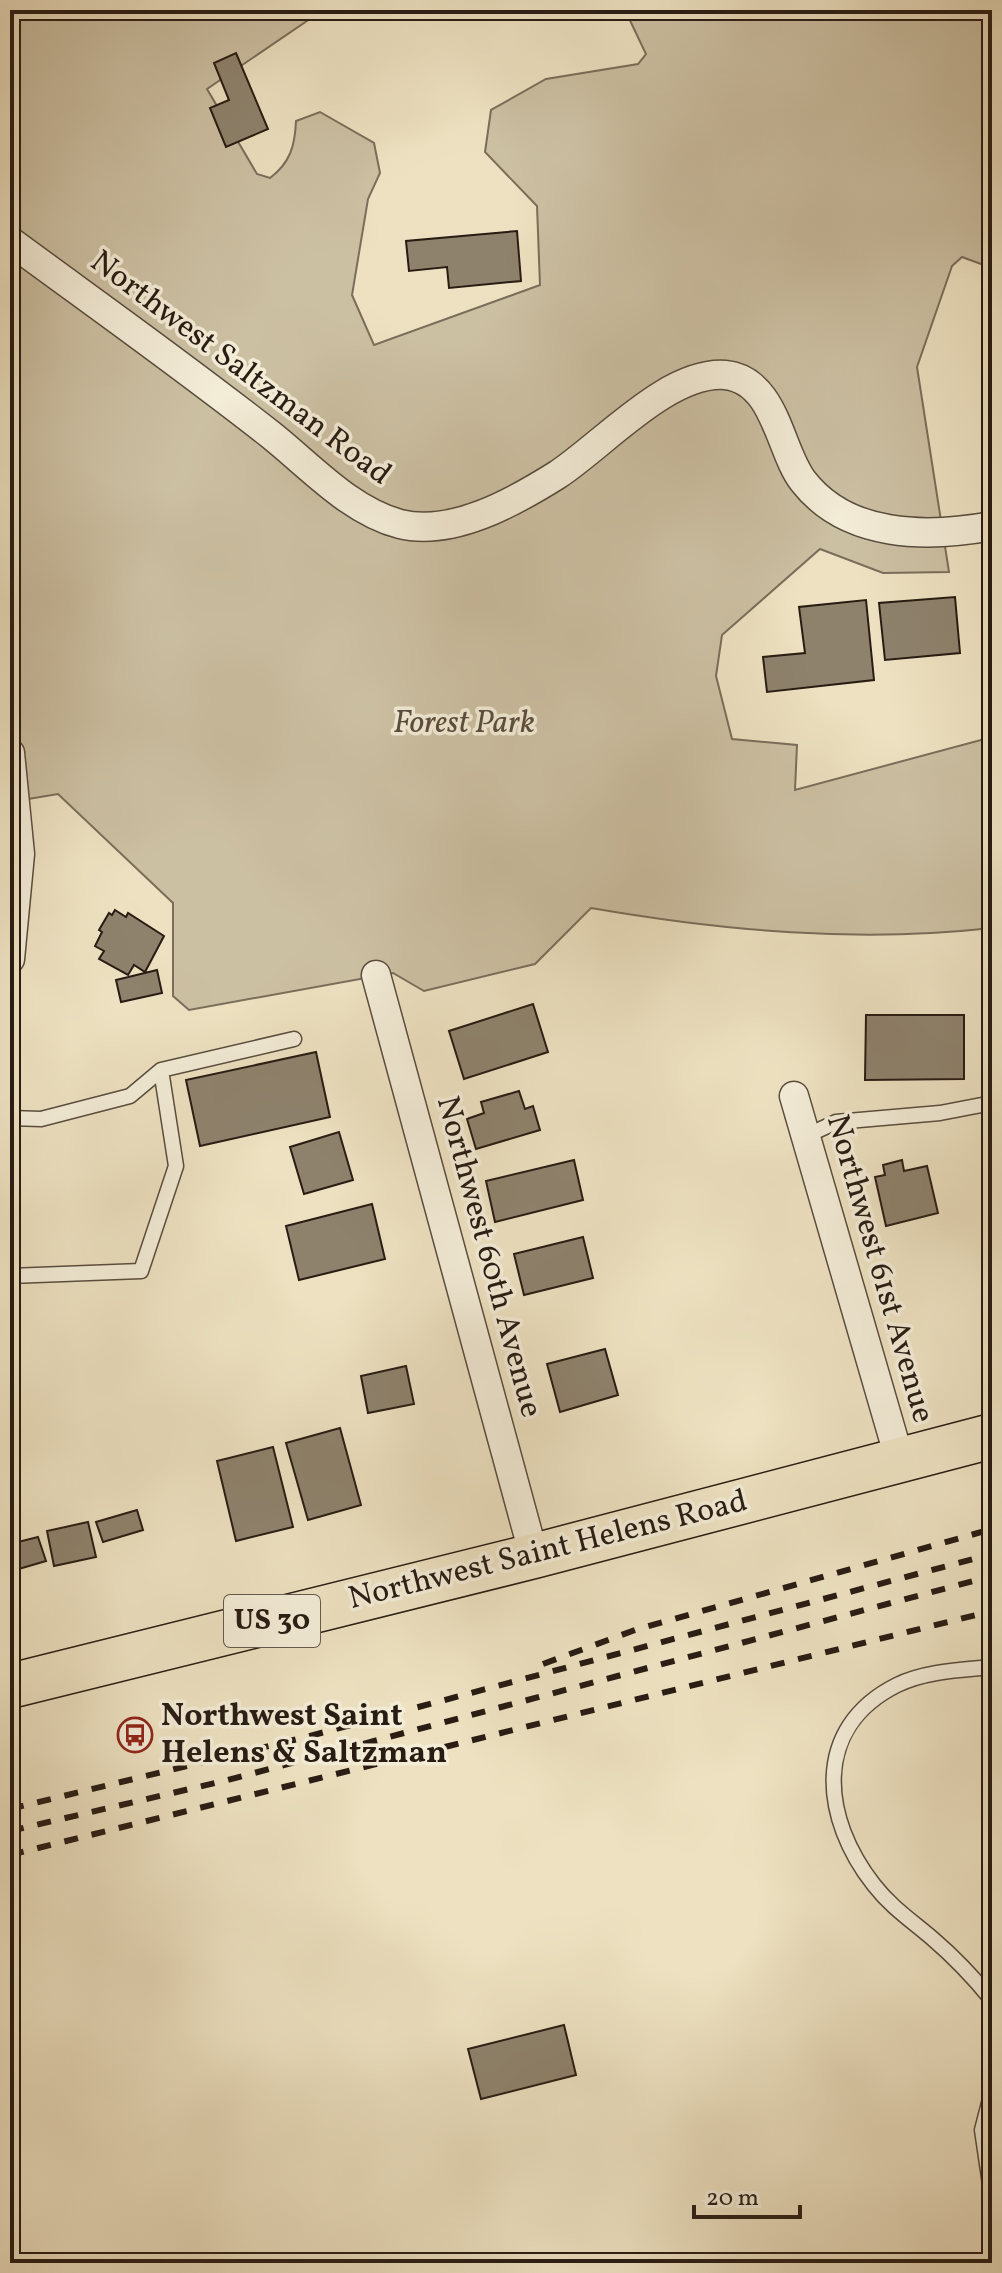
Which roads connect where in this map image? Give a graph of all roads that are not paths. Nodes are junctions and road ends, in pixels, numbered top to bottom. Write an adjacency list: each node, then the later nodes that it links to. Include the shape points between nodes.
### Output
1 (10, 241): 2 (street, Northwest Saltzman Road, via 350,499 400,524 440,527 484,513 556,475 670,390 700,377 728,375 775,411 788,457 826,505 872,528 956,532)
2 (992, 526)
3 (10, 753): 4 (street, via 20,854)
4 (10, 959)
5 (376, 975): 15 (street, Northwest 60th Avenue)
6 (294, 1039): 7 (lane)
7 (161, 1070): 10 (lane, via 130,1096 41,1119); 12 (lane, via 176,1166 141,1271)
8 (794, 1096): 11 (street, Northwest 61st Avenue)
9 (992, 1103): 11 (lane, via 836,1122)
10 (10, 1118)
11 (806, 1136): 14 (street, Northwest 61st Avenue)
12 (10, 1276)
13 (992, 1436): 14 (highway, Northwest Saint Helens Road / US 30)
14 (900, 1461): 15 (highway, Northwest Saint Helens Road / US 30)
15 (534, 1556): 17 (highway, Northwest Saint Helens Road / US 30)
16 (992, 1667): 18 (lane, via 922,1676 878,1695 849,1722 834,1779 842,1830 868,1877)
17 (10, 1686)
18 (992, 2000)
19 (992, 2091): 20 (lane, via 982,2130)
20 (992, 2198)

